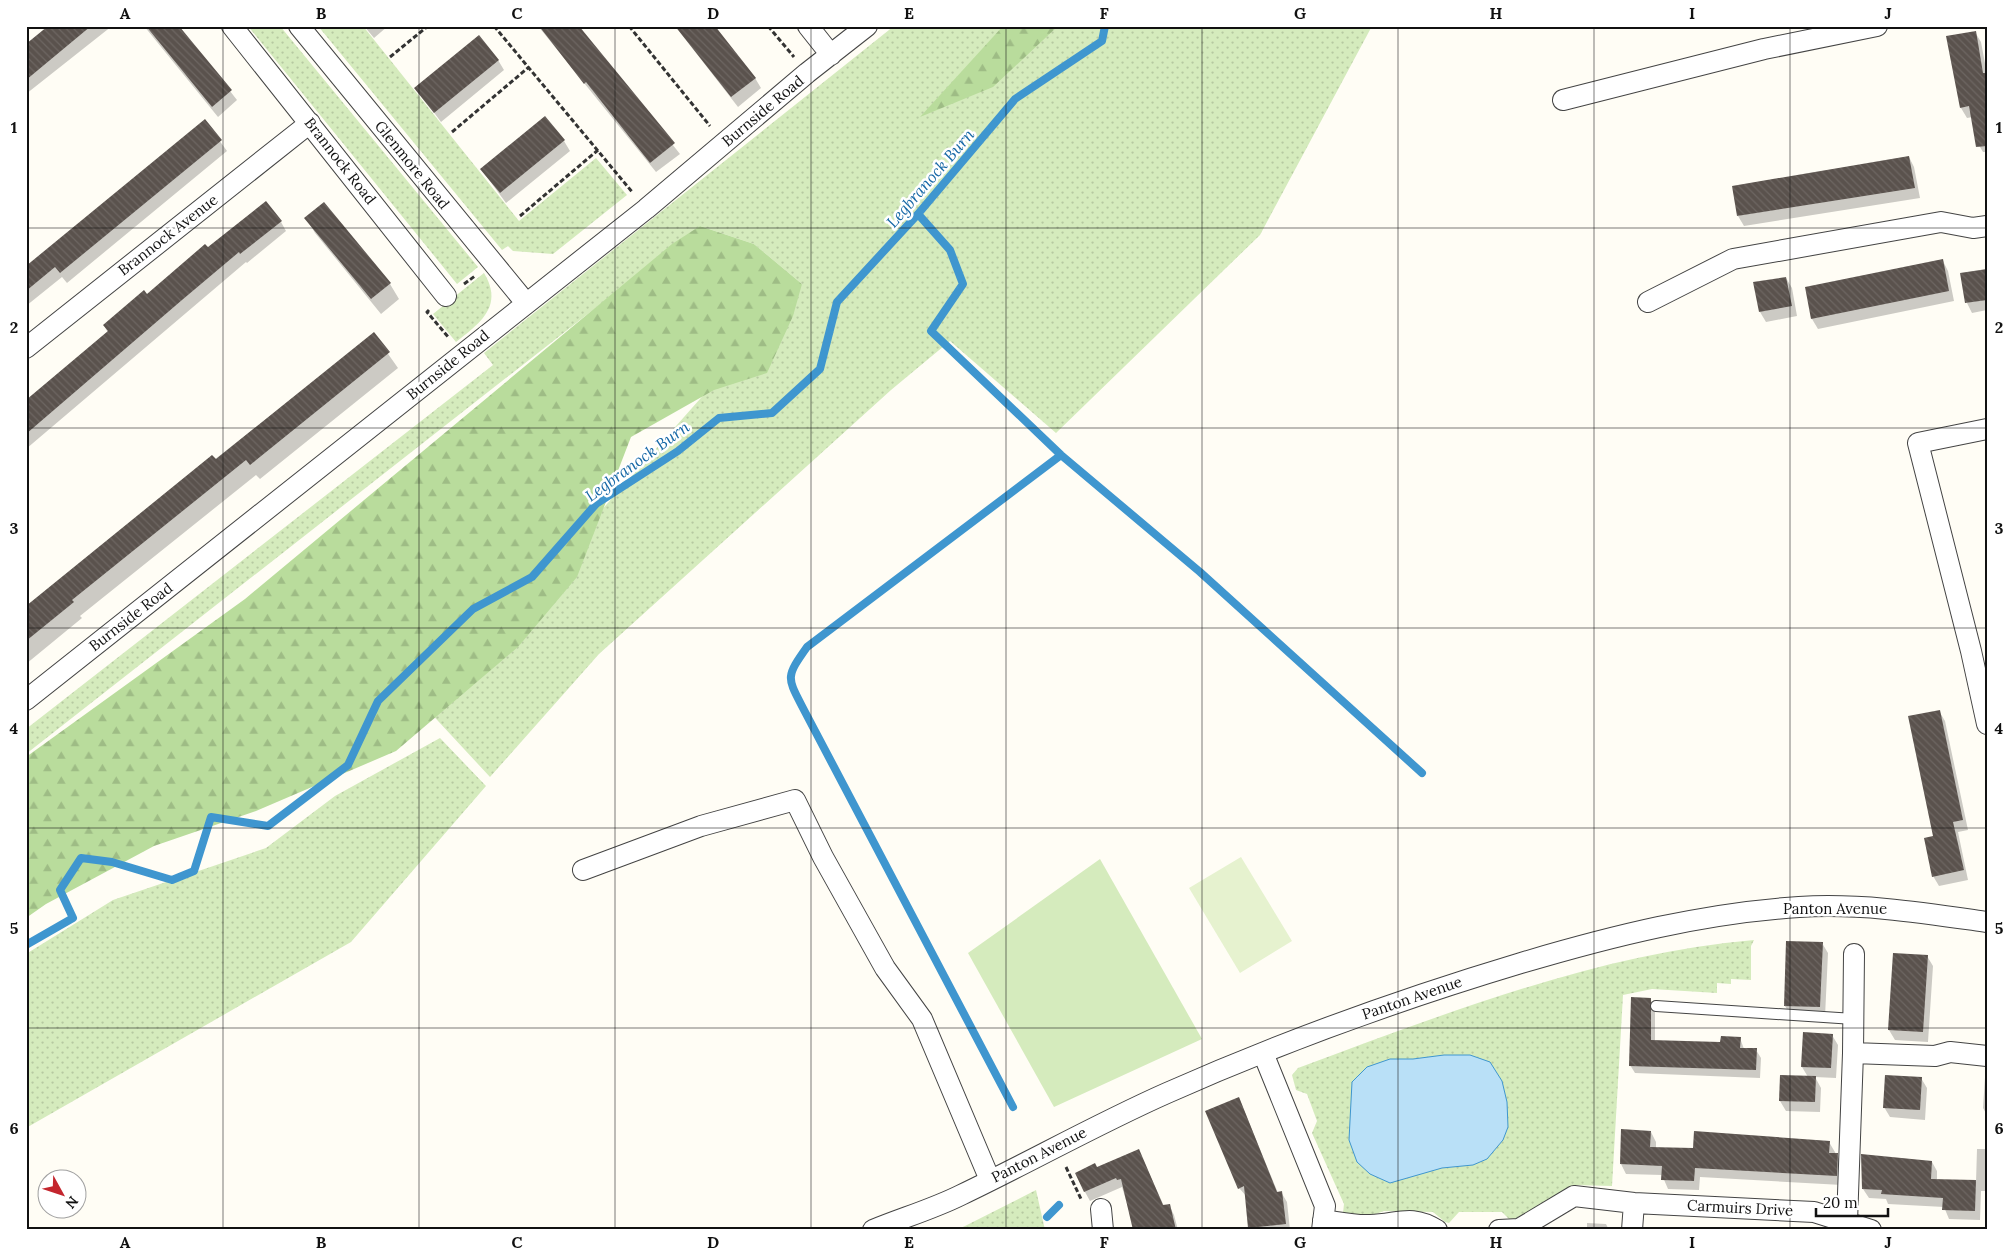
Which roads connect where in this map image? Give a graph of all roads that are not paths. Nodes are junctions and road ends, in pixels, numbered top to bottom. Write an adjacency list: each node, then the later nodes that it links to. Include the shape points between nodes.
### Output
1 (232, 26): 8 (street, Brannock Road)
2 (299, 26): 12 (street, Glenmore Road)
3 (808, 26): 6 (street)
4 (867, 26): 6 (street, Burnside Road)
5 (1877, 26): 7 (street, via 1764,49)
6 (831, 55): 12 (street, Burnside Road, via 646,209)
7 (1562, 100)
8 (310, 122): 10 (street, Brannock Road); 13 (street, Brannock Avenue)
9 (1987, 226): 11 (street, via 1973,228 1941,222 1733,259)
10 (446, 296)
11 (1648, 302)
12 (526, 303): 16 (street, Burnside Road)
13 (26, 348)
14 (1987, 429): 15 (street, via 1918,443)
15 (1979, 650): 17 (street)
16 (26, 700)
17 (1987, 724)
18 (583, 870): 26 (street, via 701,826 795,800 885,968 922,1019)
19 (1987, 922): 23 (street, Panton Avenue, via 1856,907 1799,907 1713,917 1578,946 1440,987)
20 (1854, 954): 22 (street)
21 (1656, 1006): 22 (lane)
22 (1854, 1019): 24 (street)
23 (1263, 1053): 26 (street, Panton Avenue, via 1166,1094); 29 (street, via 1325,1206)
24 (1853, 1053): 25 (street, via 1935,1056 1950,1052); 30 (street)
25 (1987, 1056)
26 (990, 1180): 31 (street, Panton Avenue, via 958,1197)
27 (1634, 1203): 30 (street, Carmuirs Drive, via 1814,1212); 34 (street, Carmuirs Drive, via 1574,1196 1519,1229); 35 (street)
28 (1091, 1206): 32 (street)
29 (1323, 1225): 33 (street, via 1370,1226 1423,1221)
30 (1848, 1226): 36 (street, Carmuirs Drive)
31 (873, 1230)
32 (1103, 1230)
33 (1436, 1230)
34 (1499, 1230)
35 (1632, 1230)
36 (1871, 1230)

